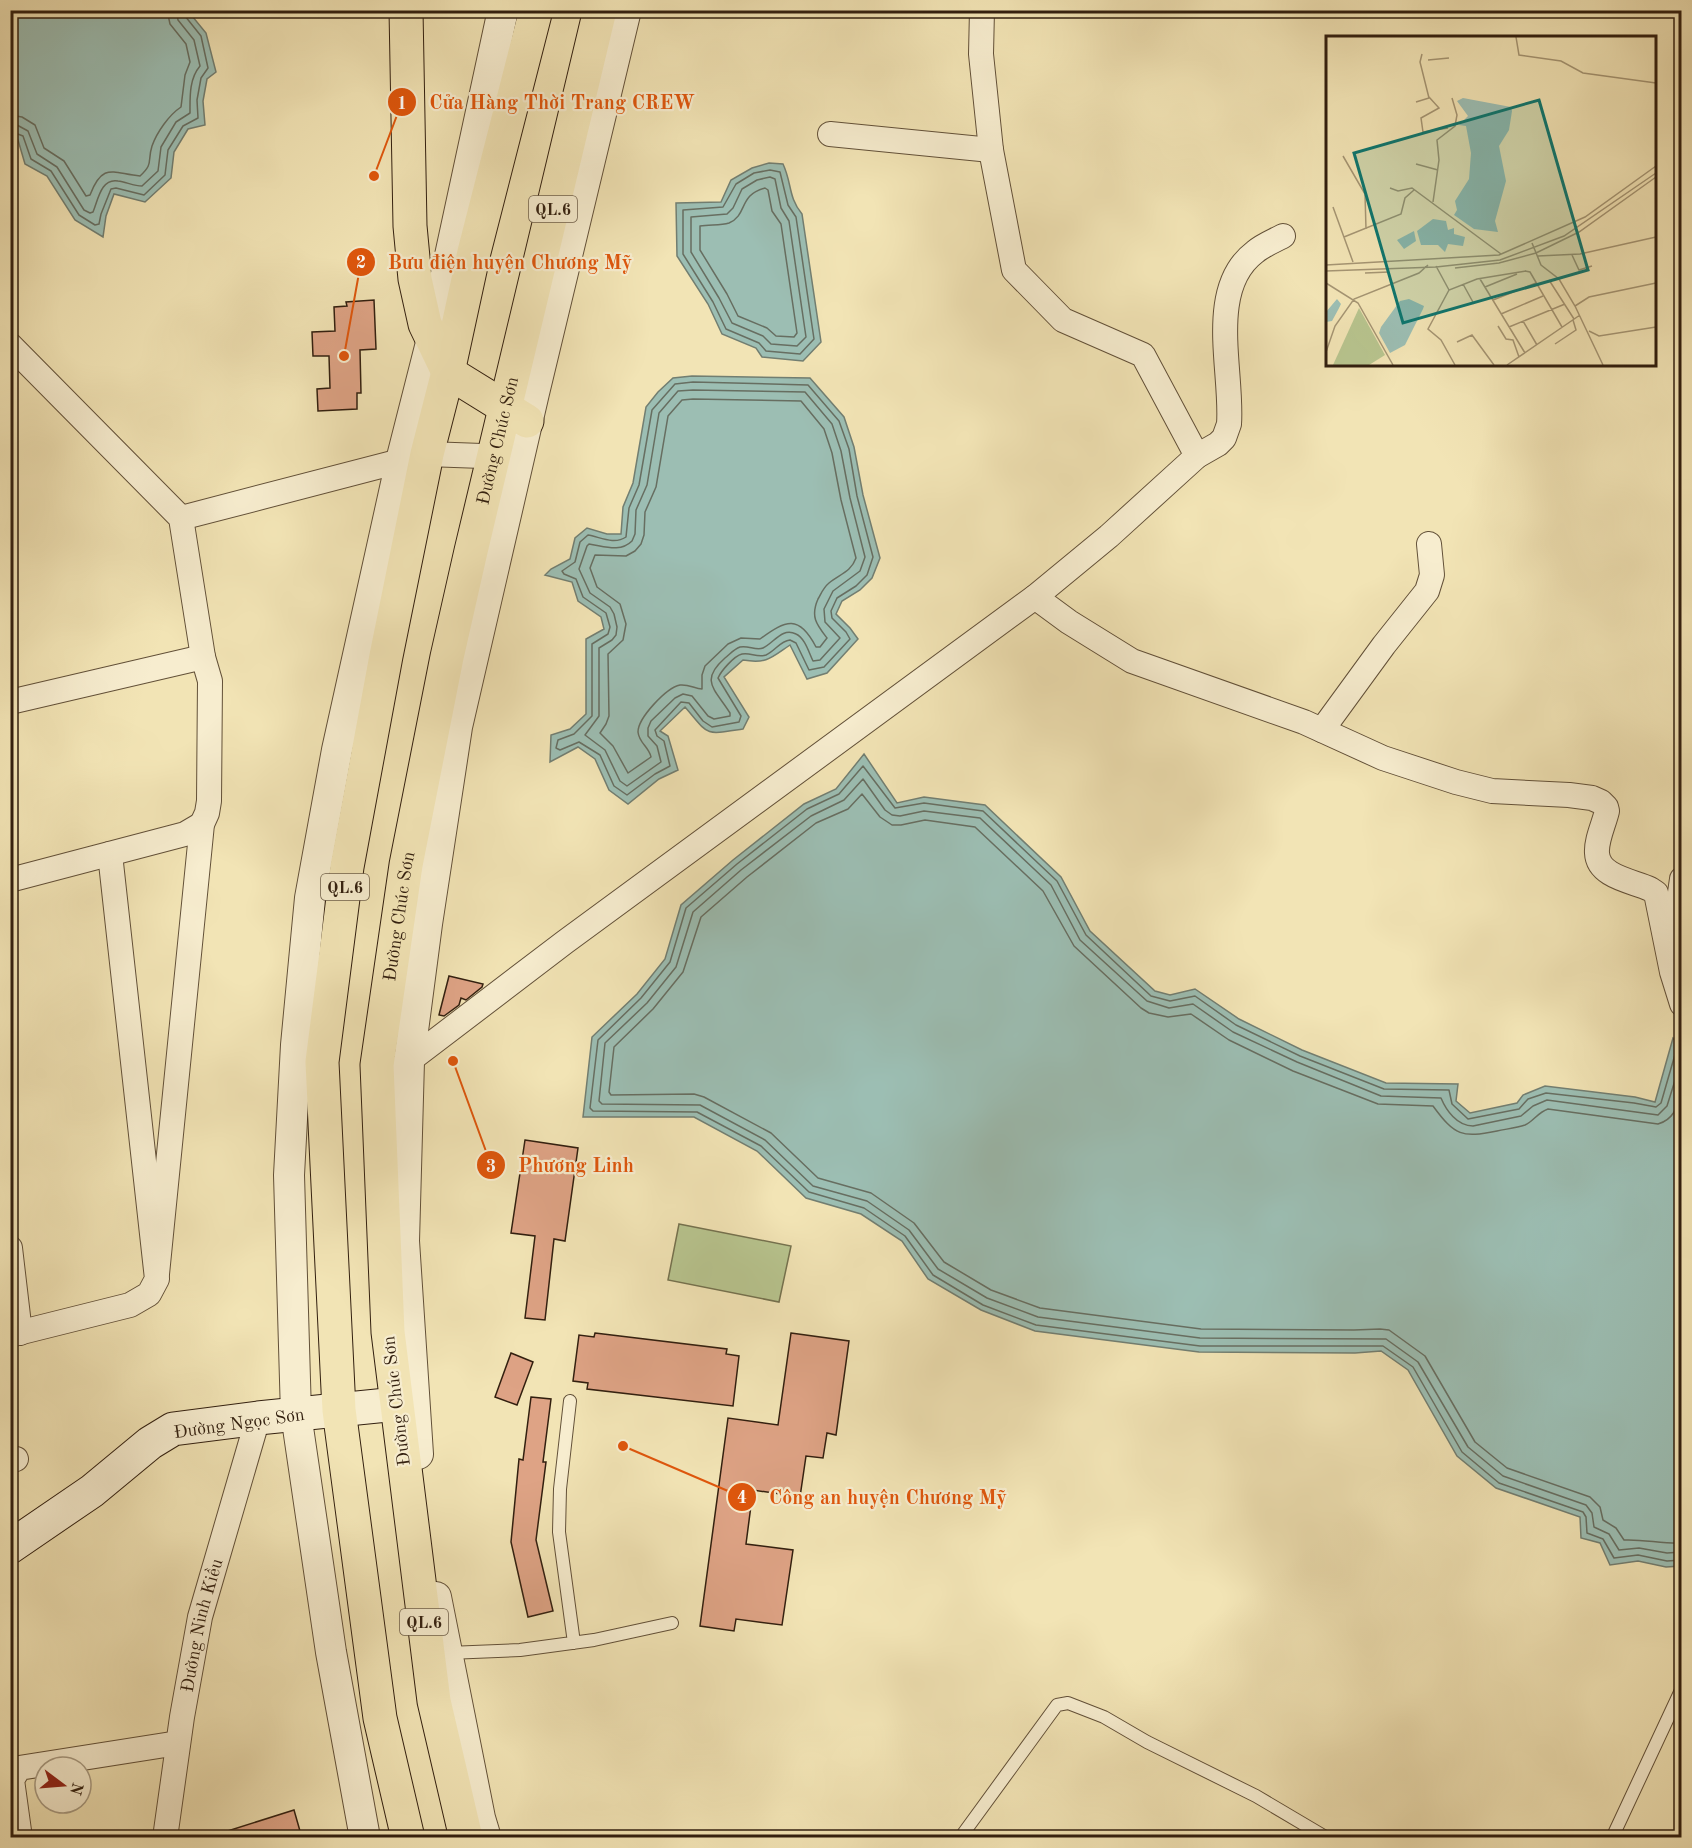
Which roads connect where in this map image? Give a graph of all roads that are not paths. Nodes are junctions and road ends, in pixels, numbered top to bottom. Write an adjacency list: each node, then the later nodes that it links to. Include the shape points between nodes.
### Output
1 (405, 10): 10 (main road, via 410,226 415,279)
2 (503, 10): 10 (street)
3 (536, 10): 12 (main road, QL.6, via 474,252)
4 (600, 10): 13 (main road, Đường Chúc Sơn / QL.6)
5 (626, 10): 13 (street, Đường Chúc Sơn)
6 (981, 10): 8 (street, via 981,54)
7 (830, 134): 8 (street)
8 (991, 150): 14 (street, via 1014,270 1063,321 1143,355)
9 (1283, 236): 14 (street, via 1256,251 1240,267 1233,283 1225,324 1229,424 1218,444)
10 (432, 339): 12 (main road); 16 (street)
11 (10, 345): 17 (street)
12 (448, 372): 13 (main road); 16 (main road, QL.6)
13 (516, 414): 15 (main road, Đường Chúc Sơn / QL.6)
14 (1197, 456): 19 (street)
15 (506, 457): 16 (street); 29 (street, Đường Chúc Sơn, via 457,726); 30 (main road, Đường Chúc Sơn / QL.6, via 447,657 406,865 377,1065)
16 (414, 458): 17 (street); 36 (main road, QL.6, via 386,656 347,867 322,1062); 37 (street, via 337,750 310,898 289,1175)
17 (181, 518): 20 (street)
18 (1430, 544): 22 (street, via 1432,575 1427,591)
19 (1035, 597): 22 (street, via 1132,661); 29 (street)
20 (203, 657): 21 (street); 23 (street, via 210,681 209,801)
21 (10, 702)
22 (1322, 730): 27 (street, via 1404,766 1483,789 1569,795 1601,802 1607,811 1597,850 1599,861 1608,872 1656,893)
23 (202, 824): 24 (street, via 185,834); 32 (street)
24 (110, 854): 26 (street); 32 (street)
25 (1682, 879): 27 (street)
26 (10, 880)
27 (1670, 961): 28 (street)
28 (1682, 1004)
29 (409, 1061): 30 (street); 42 (street, Đường Chúc Sơn, via 404,1241 422,1521)
30 (378, 1085): 35 (main road, Đường Chúc Sơn / QL.6, via 388,1332)
31 (10, 1248): 33 (street)
32 (157, 1274): 33 (street, via 149,1294 130,1305)
33 (15, 1334)
34 (570, 1401): 41 (lane, via 559,1532)
35 (397, 1404): 36 (main road, Đường Ngọc Sơn); 42 (main road, Đường Chúc Sơn / QL.6)
36 (339, 1410): 37 (main road, Đường Ngọc Sơn); 48 (main road, QL.6, via 380,1718)
37 (296, 1414): 38 (main road, Đường Ngọc Sơn); 47 (street)
38 (258, 1418): 39 (main road, Đường Ngọc Sơn, via 165,1433 92,1491); 44 (street, Đường Ninh Kiều, via 200,1617)
39 (10, 1547)
40 (672, 1623): 41 (lane)
41 (574, 1643): 42 (lane, via 520,1650)
42 (437, 1653): 49 (main road, Đường Chúc Sơn / QL.6, via 434,1701); 50 (street, Đường Chúc Sơn)
43 (1682, 1688): 53 (lane)
44 (178, 1743): 45 (street, via 19,1768 12,1780); 46 (street, Đường Ninh Kiều)
45 (20, 1838)
46 (165, 1838)
47 (365, 1838)
48 (408, 1838)
49 (466, 1838)
50 (486, 1838)
51 (960, 1838): 52 (lane, via 1057,1705 1068,1703 1104,1717 1256,1796)
52 (1327, 1838)
53 (1612, 1838)

